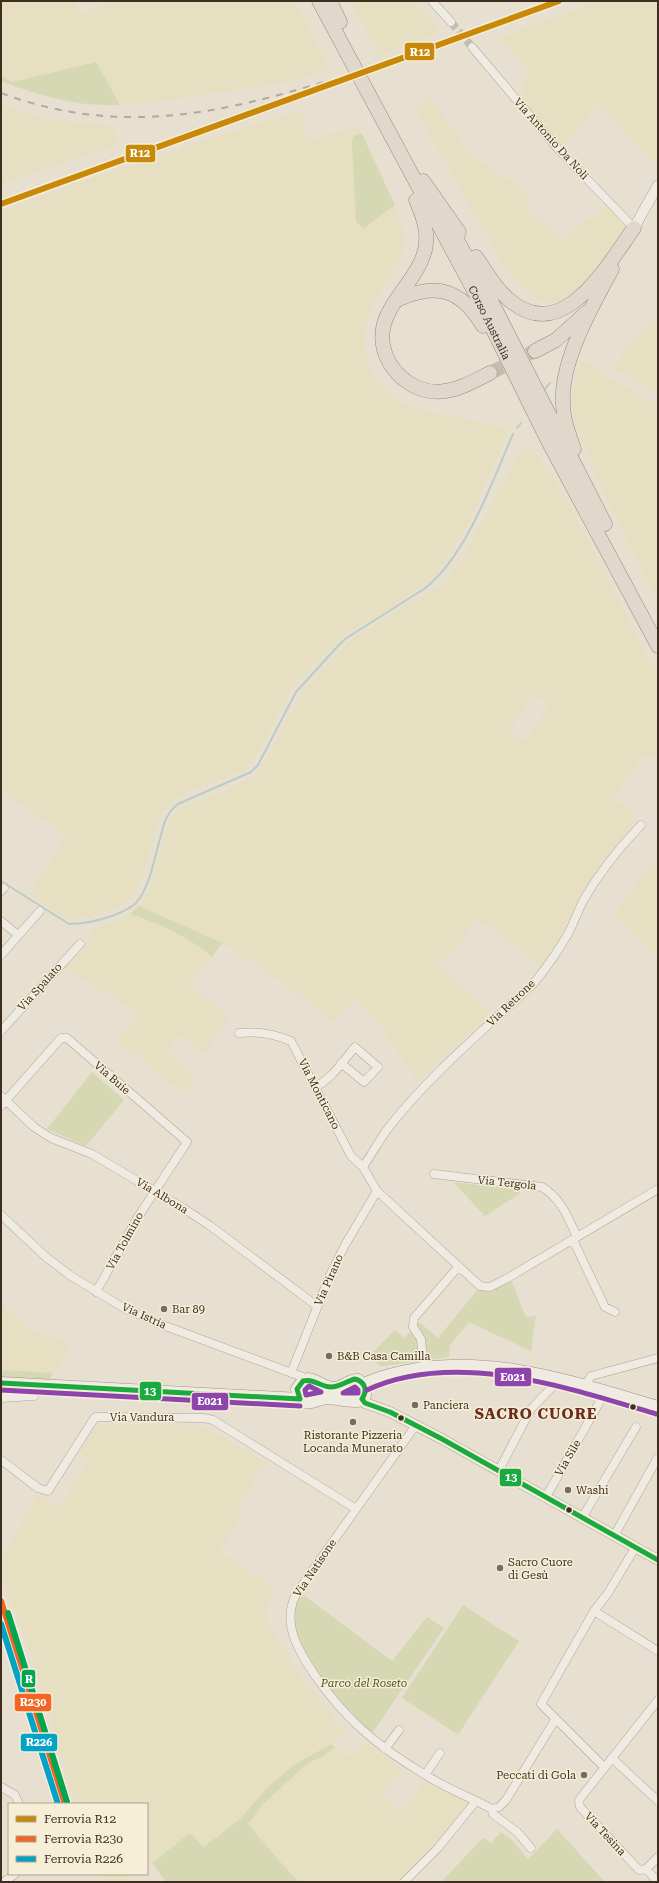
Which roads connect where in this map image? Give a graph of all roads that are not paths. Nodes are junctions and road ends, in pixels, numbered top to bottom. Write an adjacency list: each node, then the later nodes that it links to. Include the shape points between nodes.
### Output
1 (319, 1): 6 (highway, Corso Australia)
2 (331, 1): 6 (highway, Corso Australia)
3 (432, 1): 4 (street)
4 (451, 22)
5 (472, 47): 9 (street, Via Antonio Da Noli, via 559,150)
6 (386, 121): 7 (highway, Corso Australia); 10 (highway, via 425,224 426,237 422,261 414,277); 14 (highway, Corso Australia)
7 (423, 182): 9 (highway, via 497,288 514,304 528,312 548,315 570,305 597,279); 15 (highway, Corso Australia, via 487,293)
8 (658, 185): 9 (street)
9 (634, 228): 11 (highway)
10 (396, 301): 13 (highway, via 385,324 384,350 391,365 408,382 426,391 444,392); 14 (highway, via 422,290 436,290 460,298 478,319)
11 (594, 304): 12 (highway, via 568,330); 15 (highway, via 568,365 562,397 566,423)
12 (535, 351)
13 (490, 373)
14 (548, 441): 17 (highway, Corso Australia)
15 (592, 500): 16 (highway, Corso Australia)
16 (658, 626)
17 (658, 646)
18 (640, 825): 29 (street, Via Retrone, via 619,848 601,875 547,967 534,983 440,1071 414,1099 386,1131)
19 (40, 911): 21 (street)
20 (1, 921): 21 (street)
21 (18, 935): 23 (street)
22 (80, 944): 24 (street, Via Spalato)
23 (1, 955)
24 (1, 1031)
25 (239, 1033): 27 (street, Via Monticano, via 253,1031 291,1041)
26 (341, 1063): 26 (street, via 355,1047 378,1067 364,1082); 27 (street, via 324,1083)
27 (315, 1087): 29 (street, Via Monticano, via 351,1156)
28 (3, 1101): 32 (street, Via Albona, via 51,1138 92,1154); 32 (street, Via Buie, via 61,1038 67,1038 187,1142)
29 (363, 1167): 33 (street, Via Monticano)
30 (434, 1174): 35 (street, Via Tergola, via 542,1187 550,1191 561,1204)
31 (658, 1189): 35 (street)
32 (155, 1191): 37 (street, Via Tolmino); 38 (street, Via Albona, via 209,1225)
33 (377, 1191): 36 (street); 38 (street, Via Pirano, via 345,1245)
34 (1, 1215): 37 (street, Via Istria, via 46,1257)
35 (575, 1238): 36 (street, via 490,1287 480,1286); 39 (street, Via Tergola, via 605,1307)
36 (458, 1267): 41 (street, via 414,1318 413,1327 420,1339)
37 (96, 1292): 42 (street, Via Istria, via 160,1324)
38 (317, 1306): 42 (street, Via Pirano)
39 (615, 1312)
40 (658, 1358): 49 (street, via 591,1376)
41 (424, 1368): 46 (main road, via 381,1377); 49 (main road, via 512,1368)
42 (291, 1373): 43 (street, Via Istria)
43 (308, 1379): 47 (main road); 53 (main road, via 297,1389)
44 (1, 1383): 53 (main road)
45 (346, 1384): 46 (main road, via 355,1379); 47 (main road, via 336,1388); 56 (main road, via 344,1392)
46 (364, 1384): 54 (main road, via 366,1393)
47 (319, 1385): 55 (main road, via 321,1392)
48 (553, 1386): 62 (street, via 531,1409)
49 (585, 1386): 57 (main road)
50 (34, 1396): 51 (street)
51 (1, 1398)
52 (600, 1398): 63 (street, Via Sile)
53 (300, 1399): 55 (main road, via 309,1403)
54 (362, 1399): 56 (main road, via 355,1402); 58 (street, via 365,1403)
55 (318, 1400): 56 (main road)
56 (348, 1400)
57 (658, 1406)
58 (416, 1425): 62 (street); 64 (street, Via Natisone)
59 (636, 1427): 65 (street)
60 (658, 1457): 66 (street)
61 (1, 1460): 64 (street, Via Vandura, via 38,1488 48,1491 95,1417 204,1418 213,1420)
62 (499, 1470): 63 (street)
63 (546, 1497): 65 (street)
64 (356, 1509): 74 (street, Via Natisone, via 298,1591 293,1602 290,1628 301,1655 331,1699 355,1725)
65 (582, 1518): 66 (street)
66 (614, 1536): 67 (street)
67 (635, 1548): 68 (street); 69 (street)
68 (658, 1560)
69 (594, 1611): 70 (street); 72 (street, via 540,1704)
70 (658, 1651)
71 (658, 1700): 76 (street)
72 (555, 1720): 77 (street); 83 (street, via 506,1800)
73 (399, 1730): 74 (street)
74 (385, 1749): 78 (street, Via Natisone)
75 (440, 1753): 78 (street)
76 (611, 1759): 77 (street); 81 (street)
77 (604, 1767): 86 (street, Via Tesina, via 579,1800 580,1807 639,1870)
78 (425, 1775): 80 (street, Via Natisone)
79 (1, 1787): 82 (street, via 15,1795)
80 (476, 1801): 83 (street, Via Natisone); 89 (street, via 438,1848)
81 (658, 1801)
82 (19, 1803)
83 (492, 1809): 84 (street, Via Natisone, via 493,1814 517,1832)
84 (531, 1848)
85 (658, 1857): 86 (street)
86 (646, 1869): 90 (street, Via Tesina)
87 (14, 1875): 88 (street)
88 (4, 1882)
89 (404, 1882)
90 (658, 1882)

